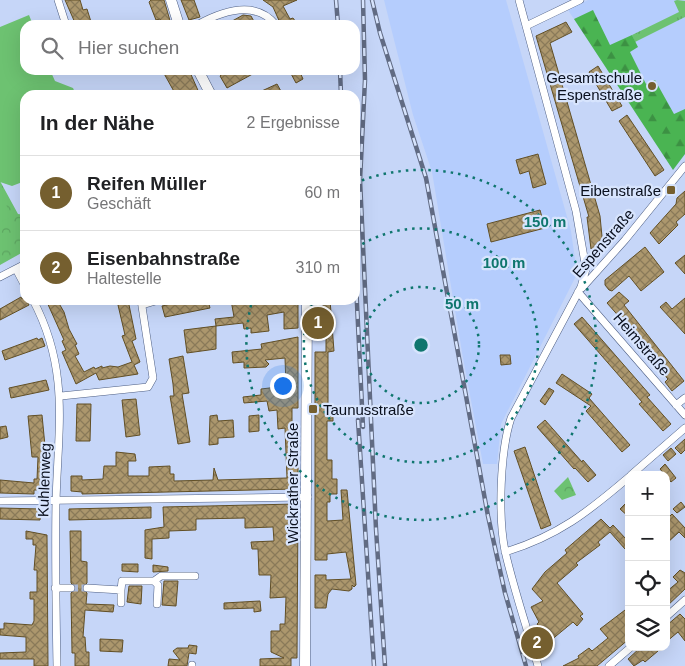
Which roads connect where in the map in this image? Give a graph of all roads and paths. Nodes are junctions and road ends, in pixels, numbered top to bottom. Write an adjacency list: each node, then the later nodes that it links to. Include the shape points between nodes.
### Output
1 (58, 0): 5 (street)
2 (171, 0): 6 (main road)
3 (519, 0): 9 (street)
4 (580, 0): 9 (street)
5 (64, 20)
6 (177, 20)
7 (207, 20): 8 (street, via 240,3 264,8)
8 (273, 20)
9 (526, 26): 17 (street, via 576,211 586,269)
10 (201, 75): 11 (main road)
11 (208, 90)
12 (685, 166): 17 (street, Espenstraße, via 626,240)
13 (20, 267): 14 (street)
14 (16, 269): 15 (street); 16 (street)
15 (0, 277)
16 (20, 277)
17 (578, 292): 23 (street, Heimstraße); 31 (street, via 511,418 505,437 502,467)
18 (35, 305): 21 (street, Kuhlenweg, via 48,334)
19 (142, 305): 21 (street, via 153,378 148,387)
20 (307, 305): 28 (main road, Wickrather Straße)
21 (61, 396): 30 (street, Kuhlenweg)
22 (685, 398): 23 (street)
23 (676, 405): 24 (street, Heimstraße)
24 (685, 415)
25 (685, 428): 26 (street)
26 (636, 471)
27 (625, 480): 31 (street, via 565,528)
28 (308, 498): 30 (street); 44 (main road, Wickrather Straße)
29 (0, 501): 30 (street)
30 (56, 501): 34 (street, Kuhlenweg)
31 (505, 552): 45 (street)
32 (195, 576): 33 (street, via 162,576)
33 (154, 581): 37 (street, via 122,581); 40 (street, via 158,585)
34 (55, 588): 35 (street); 43 (street, Kuhlenweg)
35 (71, 588)
36 (87, 588): 37 (street)
37 (122, 590): 39 (street)
38 (685, 600): 41 (street)
39 (121, 603)
40 (157, 604)
41 (670, 613)
42 (626, 651): 46 (street)
43 (57, 666)
44 (305, 666)
45 (538, 666)
46 (609, 666)

